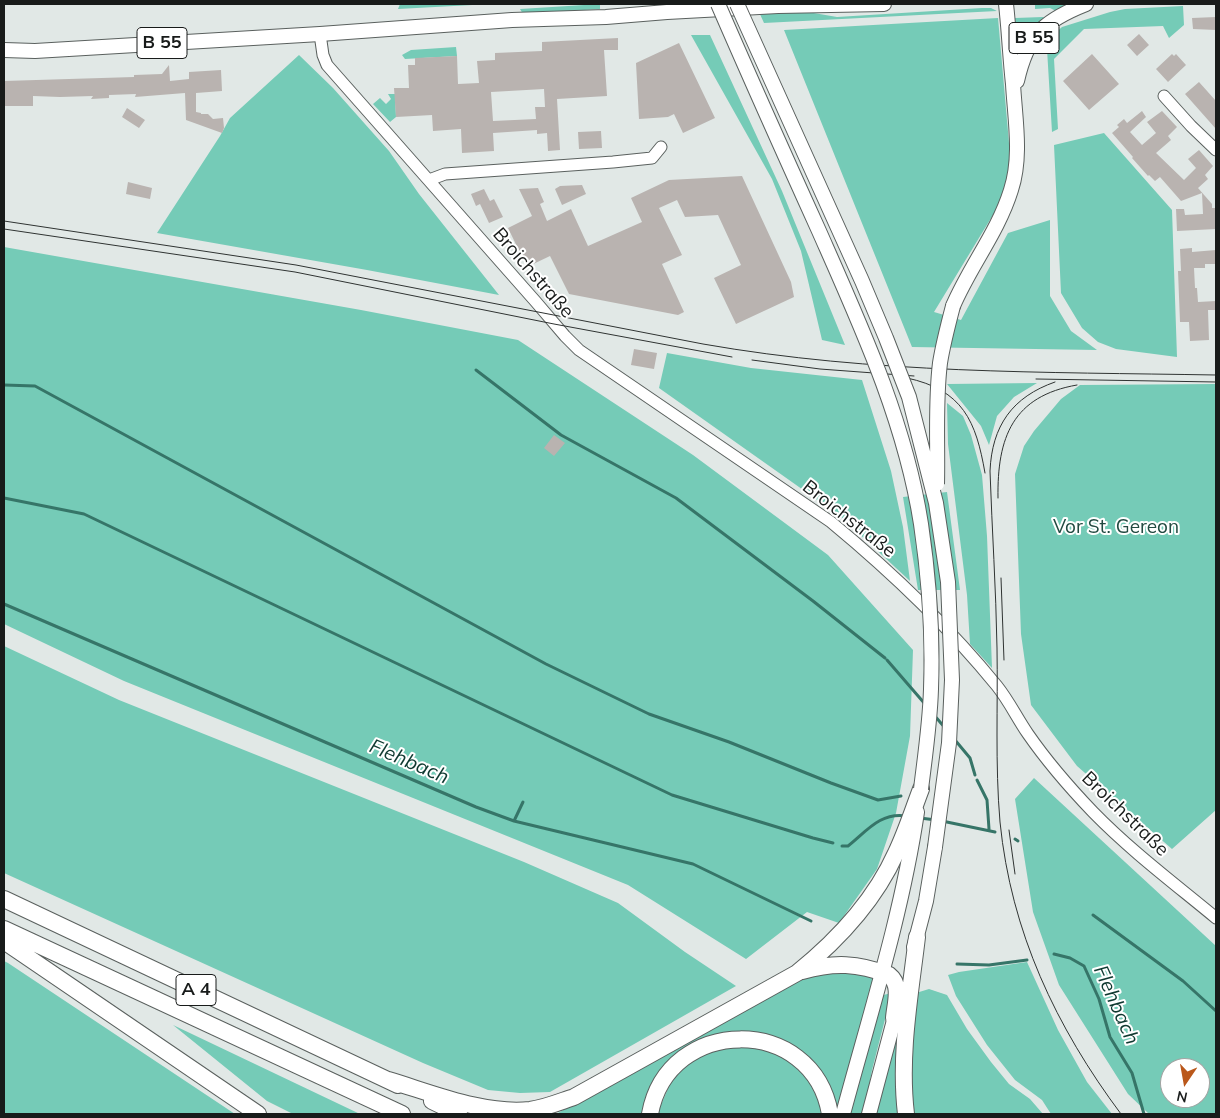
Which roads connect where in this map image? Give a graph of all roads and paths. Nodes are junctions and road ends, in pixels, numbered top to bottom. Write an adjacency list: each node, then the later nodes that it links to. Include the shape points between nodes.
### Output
1 (718, 4): 17 (main road, bridge, via 862,327 889,399 908,466 921,523 931,633 931,690)
2 (737, 4): 16 (main road, bridge, via 886,338 909,397)
3 (871, 4): 4 (main road, B 55); 7 (main road, B 55)
4 (884, 4)
5 (1006, 4): 11 (main road)
6 (1086, 4): 11 (main road, B 55, via 1054,18 1027,47)
7 (642, 9): 8 (main road, B 55)
8 (626, 10): 9 (main road, B 55)
9 (320, 34): 10 (main road, B 55, via 35,51); 15 (street, Broichstraße, via 326,62)
10 (4, 50)
11 (1014, 96): 16 (main road, bridge, via 1017,166 1012,189 953,306 943,344 938,384)
12 (1164, 96): 14 (street)
13 (661, 147): 15 (street, via 652,158 445,174)
14 (1216, 150)
15 (429, 180): 20 (street, Broichstraße, via 579,350 831,522 907,589 997,686 1028,735 1093,812 1130,848)
16 (936, 503): 22 (main road, bridge, via 948,582 952,680 943,795)
17 (921, 788): 18 (highway)
18 (907, 843): 24 (main road); 25 (highway, via 864,907 821,953)
19 (4, 899): 27 (highway, A 4)
20 (1216, 918)
21 (4, 929): 29 (highway, A 4)
22 (917, 937): 26 (main road); 35 (highway, via 904,1042)
23 (4, 941): 28 (highway)
24 (882, 972): 25 (highway, via 832,964); 26 (highway, via 896,983); 33 (main road)
25 (797, 973): 27 (highway, via 574,1097 553,1105 508,1111 485,1109)
26 (894, 1018): 34 (main road)
27 (388, 1080): 30 (highway, A 4)
28 (258, 1114)
29 (402, 1114)
30 (459, 1114)
31 (650, 1114): 32 (highway, via 655,1095 674,1066 703,1046 737,1038 771,1044 801,1062 822,1089)
32 (830, 1114)
33 (843, 1114)
34 (869, 1114)
35 (906, 1114)

